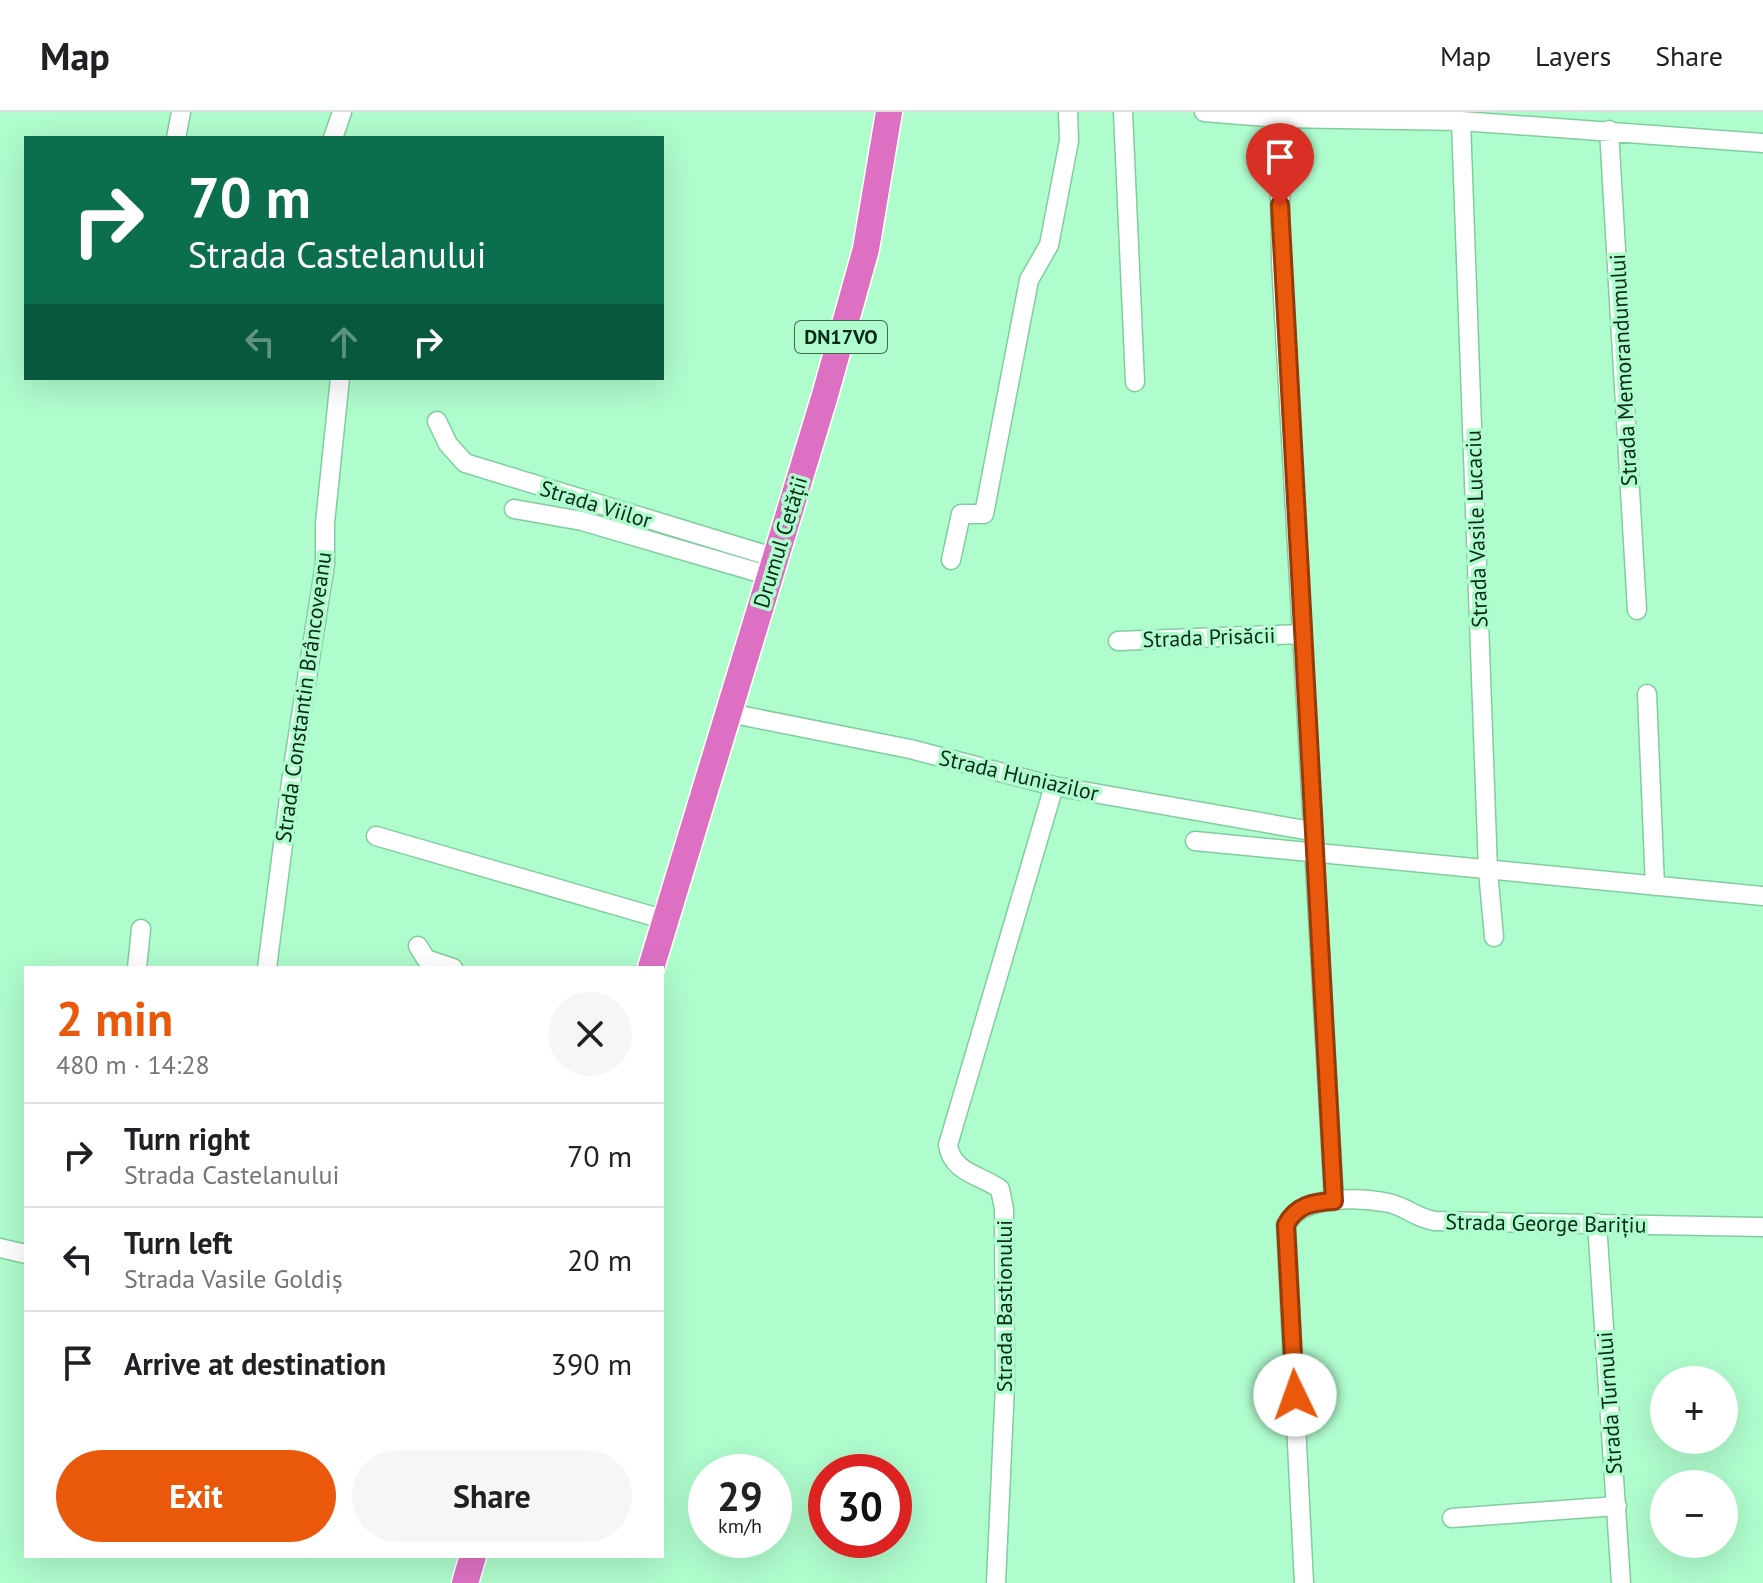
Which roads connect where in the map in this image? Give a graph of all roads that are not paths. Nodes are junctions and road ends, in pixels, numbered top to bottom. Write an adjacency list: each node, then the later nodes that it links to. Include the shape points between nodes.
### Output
1 (181, 112): 10 (street)
2 (342, 112): 11 (street)
3 (889, 112): 18 (highway, Drumul Cetății / DN17VO, via 866,249)
4 (1068, 112): 17 (street, via 1069,141 1049,245 1029,280 984,514 961,514)
5 (1123, 112): 14 (street)
6 (1204, 112): 7 (street)
7 (1279, 118): 8 (street); 20 (street, via 1281,262)
8 (1461, 121): 9 (street); 29 (street, Strada Vasile Lucaciu)
9 (1609, 130): 12 (street); 19 (street, Strada Memorandumului)
10 (176, 136)
11 (334, 136)
12 (1763, 143)
13 (340, 380): 37 (street, Strada Constantin Brâncoveanu, via 325,564)
14 (1135, 382)
15 (437, 421): 18 (street, Strada Viilor, via 465,463)
16 (514, 509): 18 (street)
17 (951, 560)
18 (773, 567): 23 (highway, Drumul Cetății / DN17VO)
19 (1637, 610)
20 (1301, 634): 21 (street, Strada Prisăcii); 25 (street)
21 (1118, 641)
22 (1647, 694): 30 (street)
23 (729, 713): 24 (street, Strada Huniazilor, via 910,749); 32 (highway, Drumul Cetății / DN17VO)
24 (1054, 786): 25 (street, Strada Huniazilor); 50 (street, Strada Bastionului, via 948,1145 950,1158 964,1171 1000,1189 1004,1209 1005,1385)
25 (1311, 831): 28 (street)
26 (376, 836): 32 (street)
27 (1195, 841): 28 (street)
28 (1313, 855): 29 (street); 40 (street)
29 (1488, 871): 30 (street); 34 (street, Strada Vasile Lucaciu)
30 (1655, 886): 31 (street)
31 (1763, 896)
32 (666, 920): 39 (highway, Drumul Cetății / DN17VO)
33 (141, 929): 36 (street)
34 (1494, 937)
35 (418, 946): 38 (street, via 426,959)
36 (137, 966)
37 (267, 966)
38 (447, 966)
39 (652, 966)
40 (1334, 1201): 41 (street, Strada George Barițiu, via 1389,1203 1417,1219 1435,1221); 51 (street, Strada George Barițiu, via 1302,1206 1286,1225)
41 (1597, 1223): 42 (street, Strada George Barițiu); 46 (street, Strada Turnului)
42 (1763, 1227): 43 (street)
43 (1763, 1244)
44 (0, 1248): 45 (street)
45 (24, 1254)
46 (1617, 1506): 47 (street); 52 (street, Strada Turnului)
47 (1452, 1518)
48 (472, 1558): 49 (highway)
49 (465, 1583)
50 (996, 1583)
51 (1304, 1583)
52 (1621, 1583)

